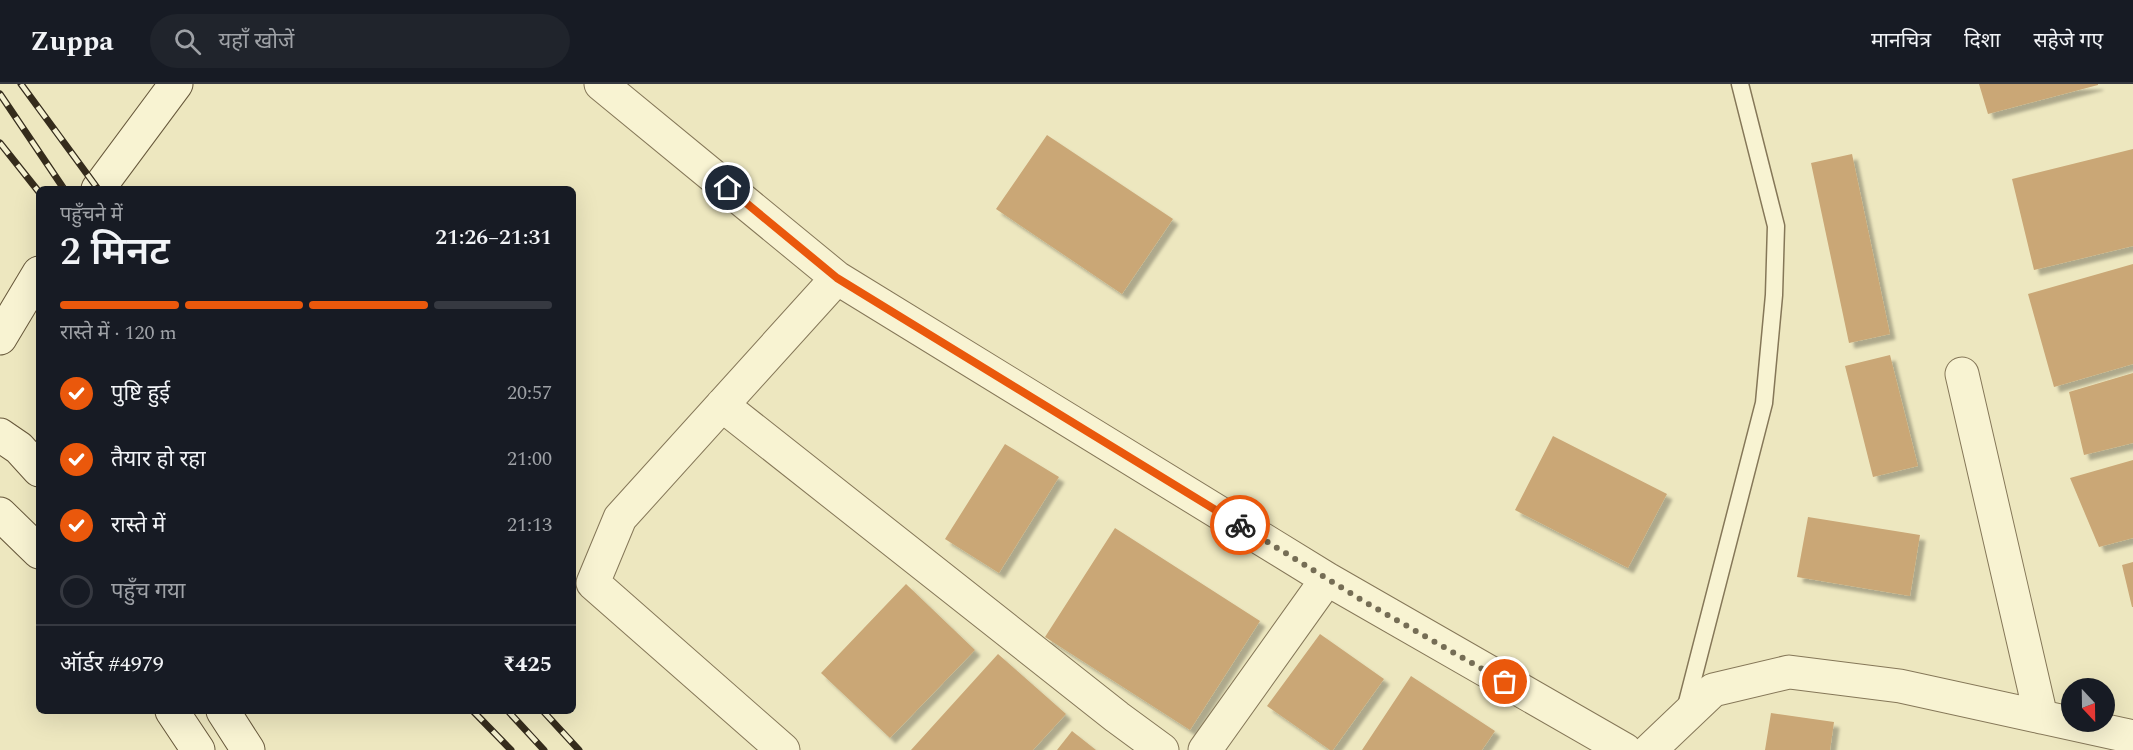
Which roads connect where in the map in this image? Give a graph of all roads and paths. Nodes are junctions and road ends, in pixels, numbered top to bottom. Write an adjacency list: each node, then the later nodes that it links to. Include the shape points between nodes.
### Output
1 (176, 84): 4 (street)
2 (601, 84): 6 (street)
3 (1740, 84): 18 (lane, via 1776,226 1774,296 1764,403)
4 (100, 186)
5 (36, 278): 7 (street)
6 (837, 278): 9 (street); 14 (street)
7 (0, 338)
8 (1962, 374): 17 (street)
9 (722, 405): 22 (street, via 620,518 593,583); 23 (street)
10 (0, 435): 11 (street)
11 (36, 467)
12 (0, 514): 13 (street)
13 (36, 549)
14 (1327, 579): 24 (street); 25 (street)
15 (174, 714): 20 (street)
16 (225, 714): 21 (street)
17 (2041, 717): 18 (street, via 1900,686 1789,672 1713,690); 19 (street)
18 (1683, 718): 26 (street)
19 (2133, 737)
20 (198, 750)
21 (248, 750)
22 (783, 750)
23 (1162, 750)
24 (1204, 750)
25 (1625, 750)
26 (1650, 750)

